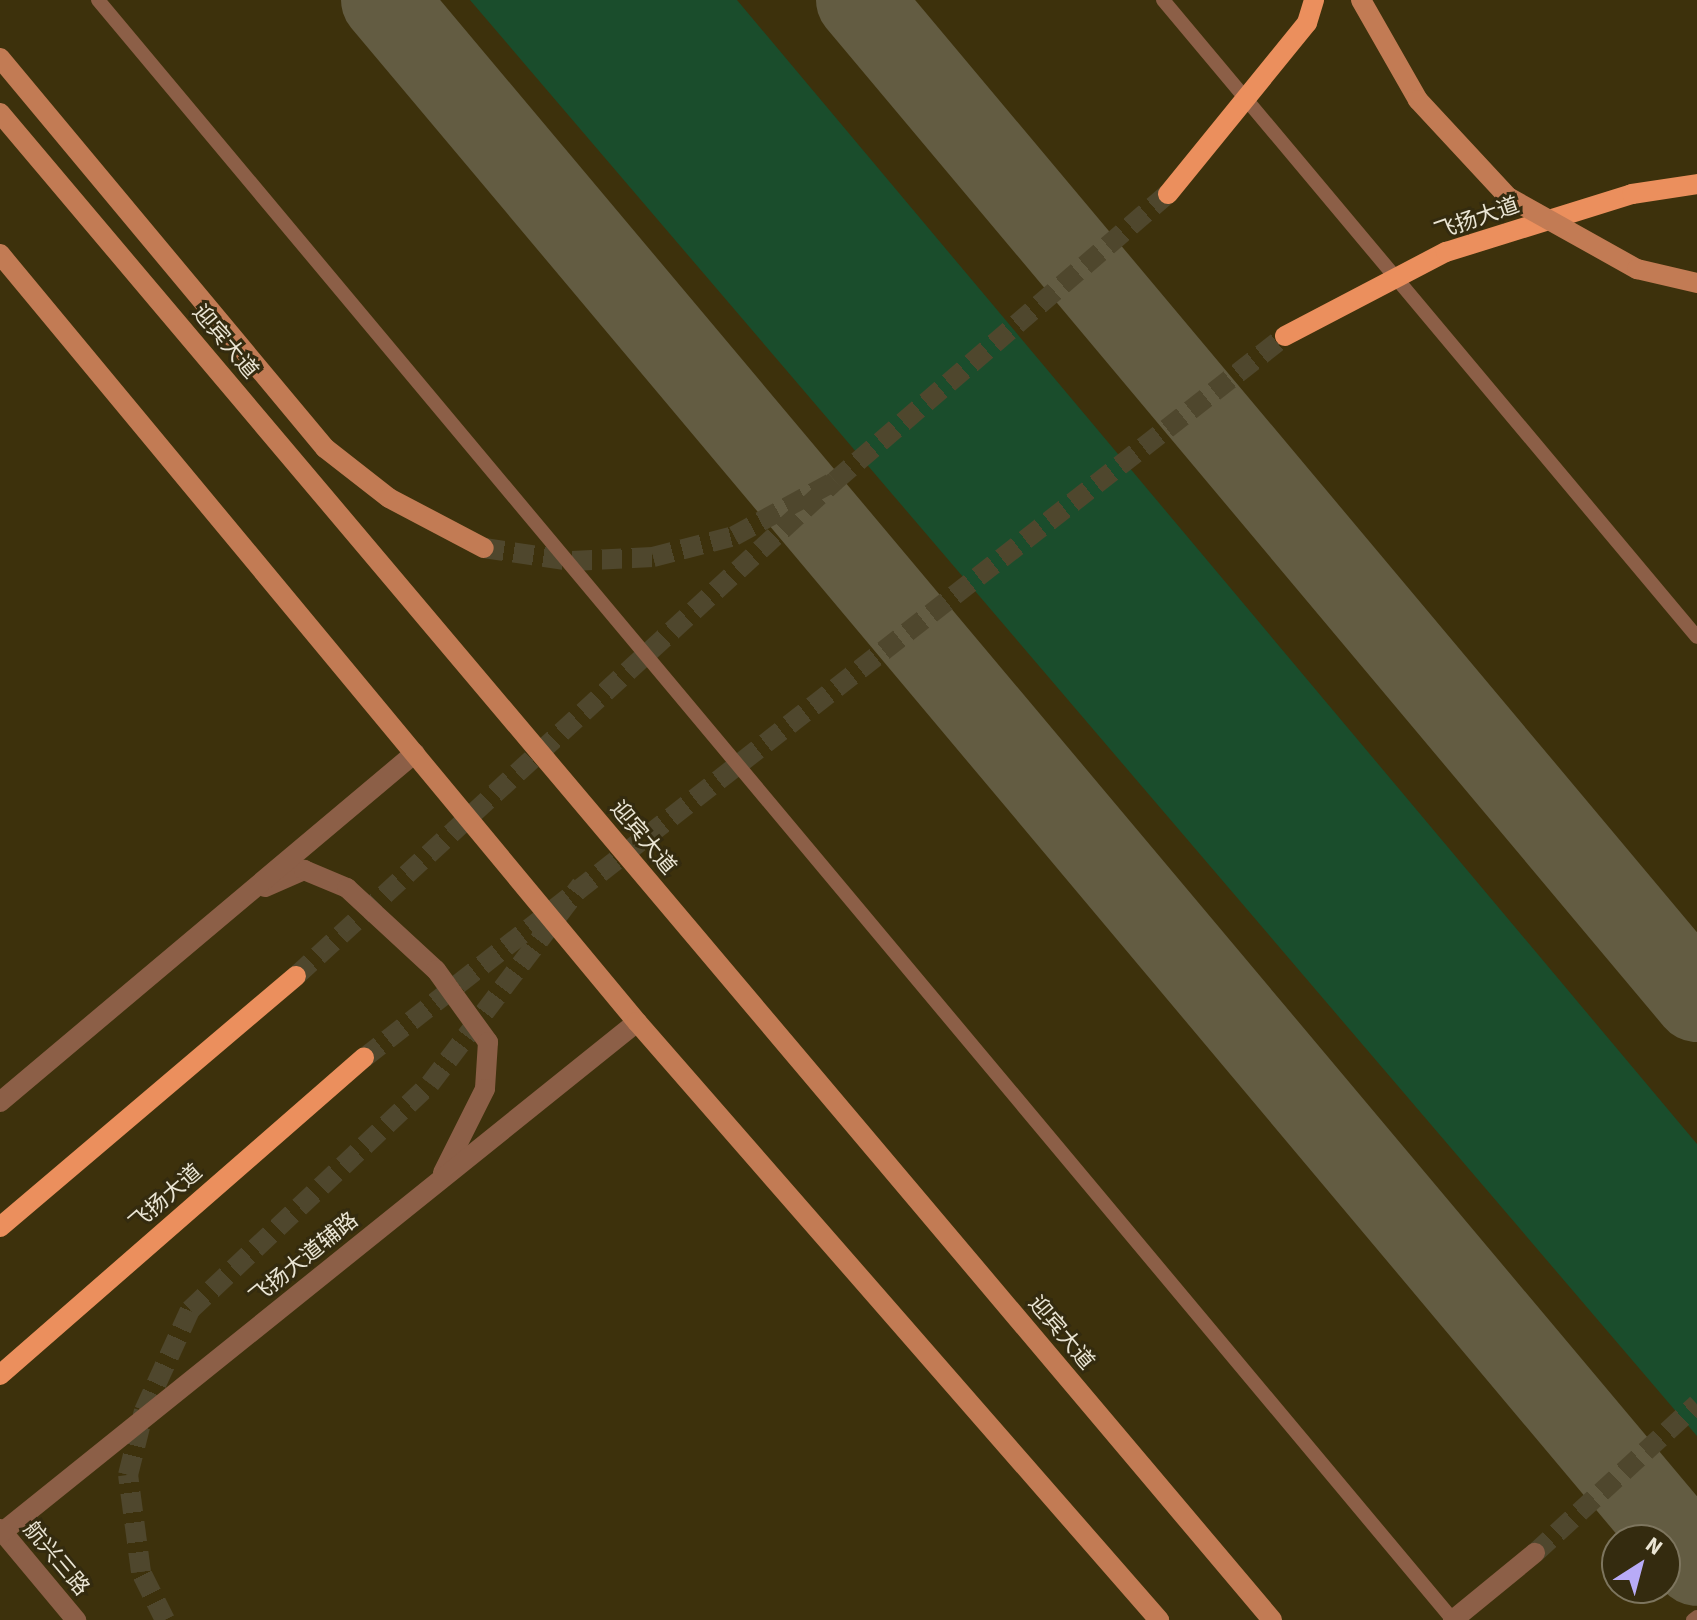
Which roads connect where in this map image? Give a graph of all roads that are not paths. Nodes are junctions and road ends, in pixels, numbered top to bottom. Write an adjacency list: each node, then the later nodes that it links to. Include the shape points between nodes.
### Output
1 (98, 0): 30 (lane)
2 (1163, 0): 13 (lane)
3 (1314, 0): 8 (main road, via 1307,23)
4 (1361, 0): 10 (main road, bridge, via 1418,100 1508,197 1637,269)
5 (0, 58): 12 (main road, via 325,448 389,498)
6 (0, 113): 25 (main road, 迎宾大道)
7 (1697, 184): 11 (main road, 飞扬大道, via 1632,194 1446,252)
8 (1168, 194)
9 (0, 254): 14 (main road)
10 (1697, 283)
11 (1285, 336)
12 (484, 548)
13 (1697, 637)
14 (415, 753): 15 (street); 17 (main road)
15 (245, 896): 19 (street); 20 (street, via 304,870 347,888 387,920 468,1011 488,1042 485,1089)
16 (296, 976): 21 (main road)
17 (637, 1022): 20 (street, 飞扬大道辅路); 27 (main road)
18 (364, 1058): 22 (main road, 飞扬大道)
19 (0, 1102)
20 (440, 1181): 23 (street, 飞扬大道辅路)
21 (0, 1227)
22 (0, 1375)
23 (1, 1532): 26 (street, 航兴三路)
24 (1535, 1553): 30 (street)
25 (1249, 1594): 28 (main road); 29 (main road, 迎宾大道)
26 (76, 1620)
27 (1159, 1620)
28 (1258, 1620)
29 (1272, 1620)
30 (1453, 1620)

